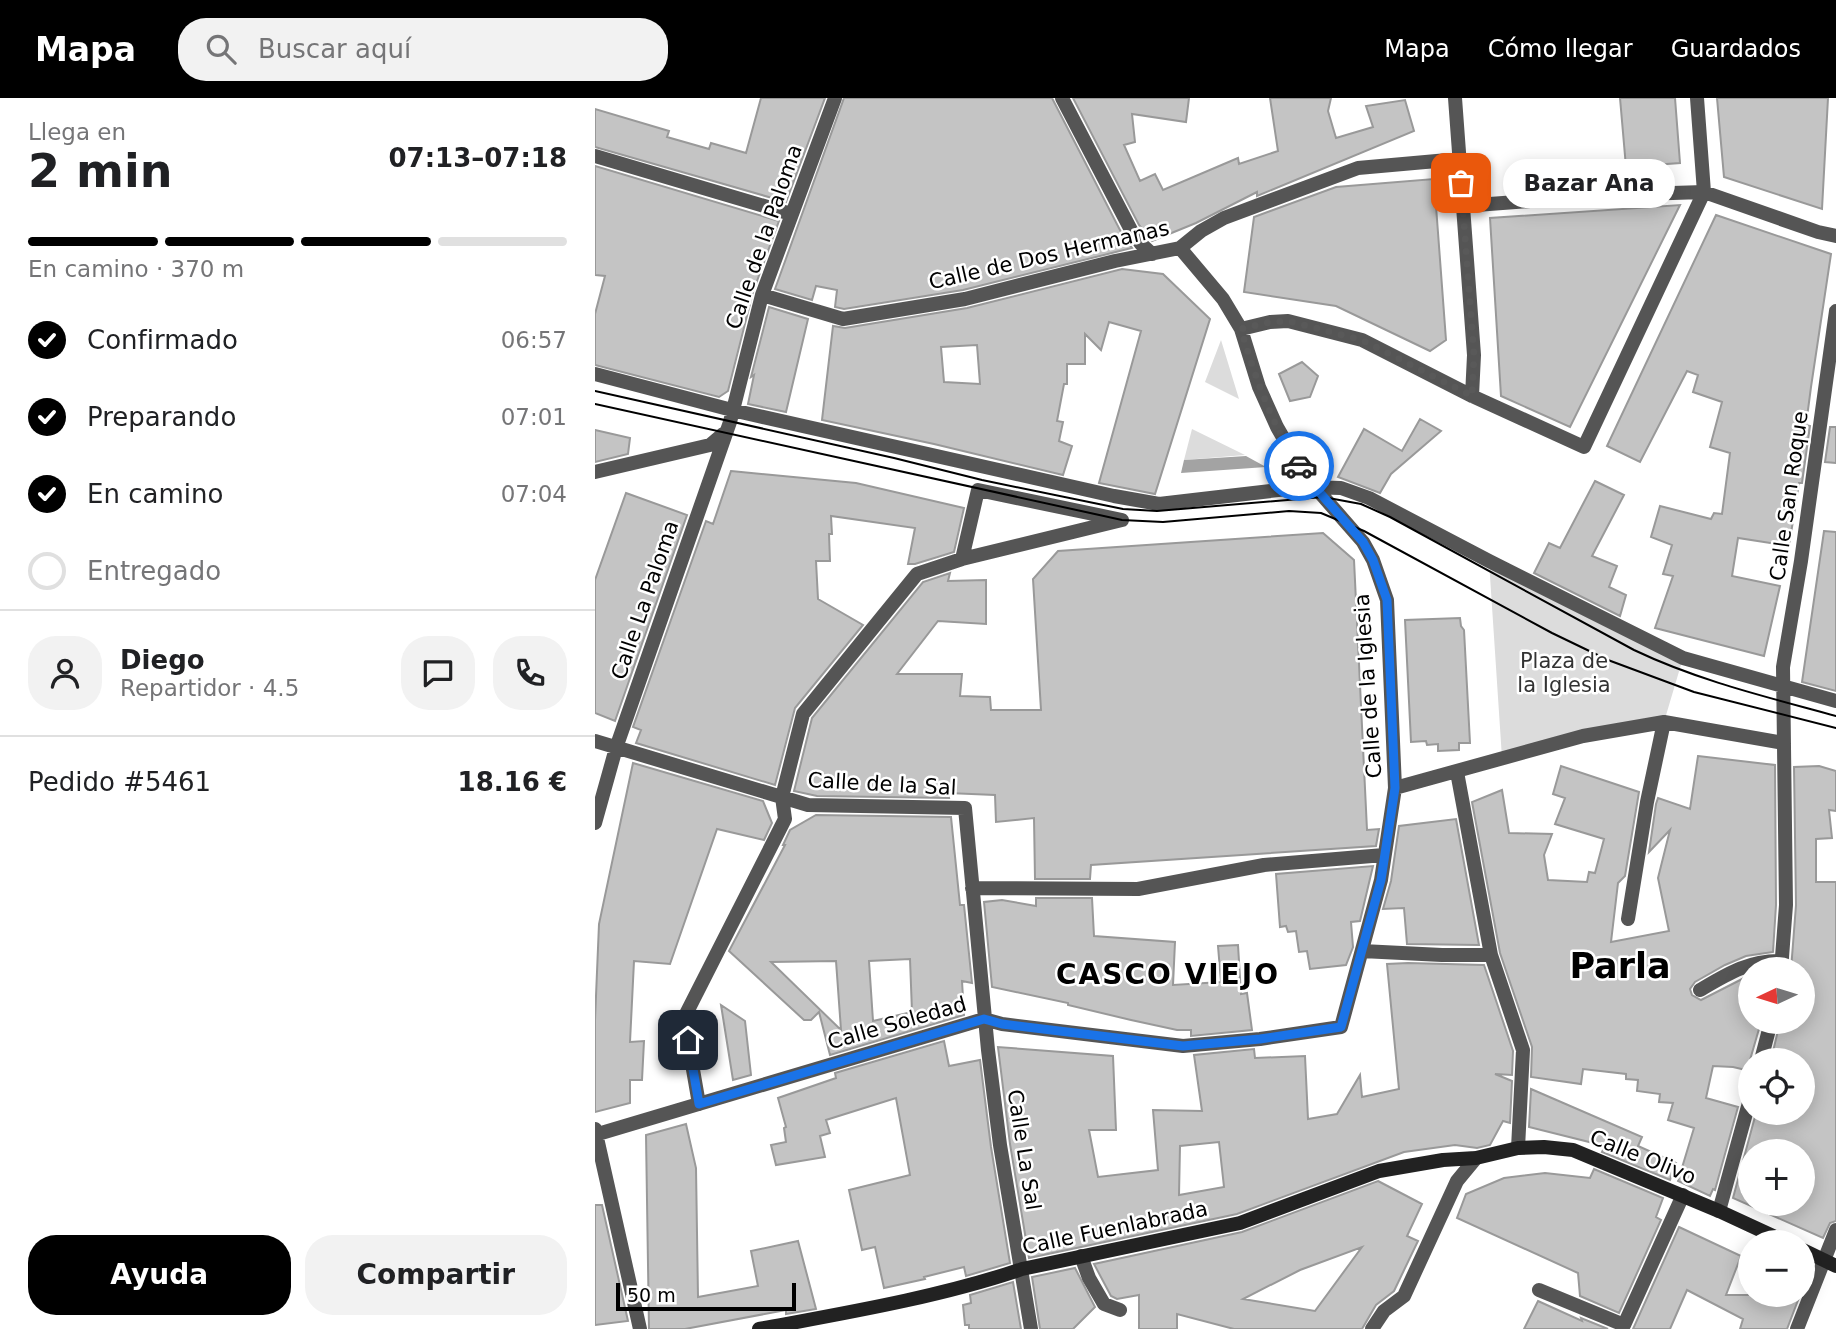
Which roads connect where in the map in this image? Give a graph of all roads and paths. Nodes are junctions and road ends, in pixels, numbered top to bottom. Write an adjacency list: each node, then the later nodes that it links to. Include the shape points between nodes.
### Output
1 (835, 98): 9 (street, Calle de la Paloma)
2 (1062, 98): 12 (street, via 1131,230)
3 (1455, 98): 6 (street)
4 (1697, 98): 7 (street)
5 (595, 156): 9 (street)
6 (1459, 159): 8 (street); 11 (street, Calle de Dos Hermanas, via 1358,168 1224,218)
7 (1704, 192): 8 (street); 10 (street); 17 (street, via 1584,447)
8 (1463, 206): 17 (street, via 1474,355)
9 (791, 214): 13 (street, Calle de la Paloma)
10 (1836, 236)
11 (1181, 248): 12 (street, Calle de Dos Hermanas); 15 (street, Calle de la Iglesia)
12 (1152, 254): 13 (street, Calle de Dos Hermanas, via 965,299 843,319)
13 (762, 295): 18 (street, Calle de la Paloma)
14 (1836, 311): 25 (street, Calle San Roque)
15 (1241, 329): 17 (street, via 1288,321 1362,340); 21 (street, Calle de la Iglesia, via 1277,427)
16 (595, 374): 18 (street)
17 (1472, 396)
18 (732, 410): 19 (street, Calle de la Paloma); 22 (street)
19 (725, 432): 20 (street, via 710,445); 30 (street, Calle La Paloma)
20 (596, 474)
21 (1314, 486): 22 (street, via 1160,504); 25 (street, via 1341,488 1369,498 1683,658); 32 (street, Calle de la Iglesia, via 1363,542 1387,600)
22 (1124, 498): 23 (street)
23 (1122, 520): 24 (street); 24 (street, via 978,490)
24 (962, 559): 33 (street, via 917,574 803,714)
25 (1782, 687): 26 (street); 29 (street, Calle San Roque)
26 (1836, 701)
27 (1664, 722): 29 (street); 31 (street, via 1583,736); 37 (street)
28 (595, 741): 30 (street, Calle de la Sal)
29 (1784, 743): 40 (street, via 1786,905)
30 (616, 748): 33 (street, Calle de la Sal); 34 (street, Calle La Paloma)
31 (1457, 772): 32 (street); 39 (street)
32 (1395, 788): 35 (street, Calle de la Iglesia)
33 (782, 797): 36 (street, Calle de la Sal, via 809,805 965,808); 45 (street, via 785,819 684,1018)
34 (595, 823)
35 (1384, 855): 36 (street, via 1264,865 1137,889); 38 (street, Calle de la Iglesia)
36 (972, 888): 43 (street, Calle de la Sal)
37 (1628, 919)
38 (1362, 951): 39 (street); 44 (street, Calle de la Iglesia)
39 (1491, 955): 48 (street, via 1523,1050)
40 (1782, 957)
41 (1738, 969): 42 (street)
42 (1700, 990)
43 (984, 1019): 44 (street, Calle Soledad, via 1183,1046); 45 (street, Calle Soledad); 56 (street, Calle La Sal)
44 (1341, 1027)
45 (699, 1104): 47 (street, Calle Soledad)
46 (1743, 1125): 51 (street)
47 (596, 1132): 60 (street)
48 (1518, 1149): 49 (street, Calle Olivo); 50 (street, Calle Olivo, via 1573,1150)
49 (1476, 1157): 54 (street, Calle Fuenlabrada, via 1379,1171 1240,1223); 63 (street, via 1457,1181 1404,1296 1384,1311)
50 (1683, 1195): 51 (street, Calle Olivo); 59 (street)
51 (1719, 1211): 52 (street, Calle Olivo)
52 (1760, 1230)
53 (1836, 1230): 55 (street)
54 (1081, 1256): 56 (street, Calle Fuenlabrada); 58 (street, via 1104,1304)
55 (1830, 1264): 64 (street)
56 (1022, 1269): 61 (street, Calle Fuenlabrada); 62 (street, Calle La Sal)
57 (1539, 1290): 59 (street)
58 (1120, 1310)
59 (1628, 1327)
60 (640, 1329)
61 (759, 1329)
62 (1031, 1329)
63 (1372, 1329)
64 (1797, 1329)

